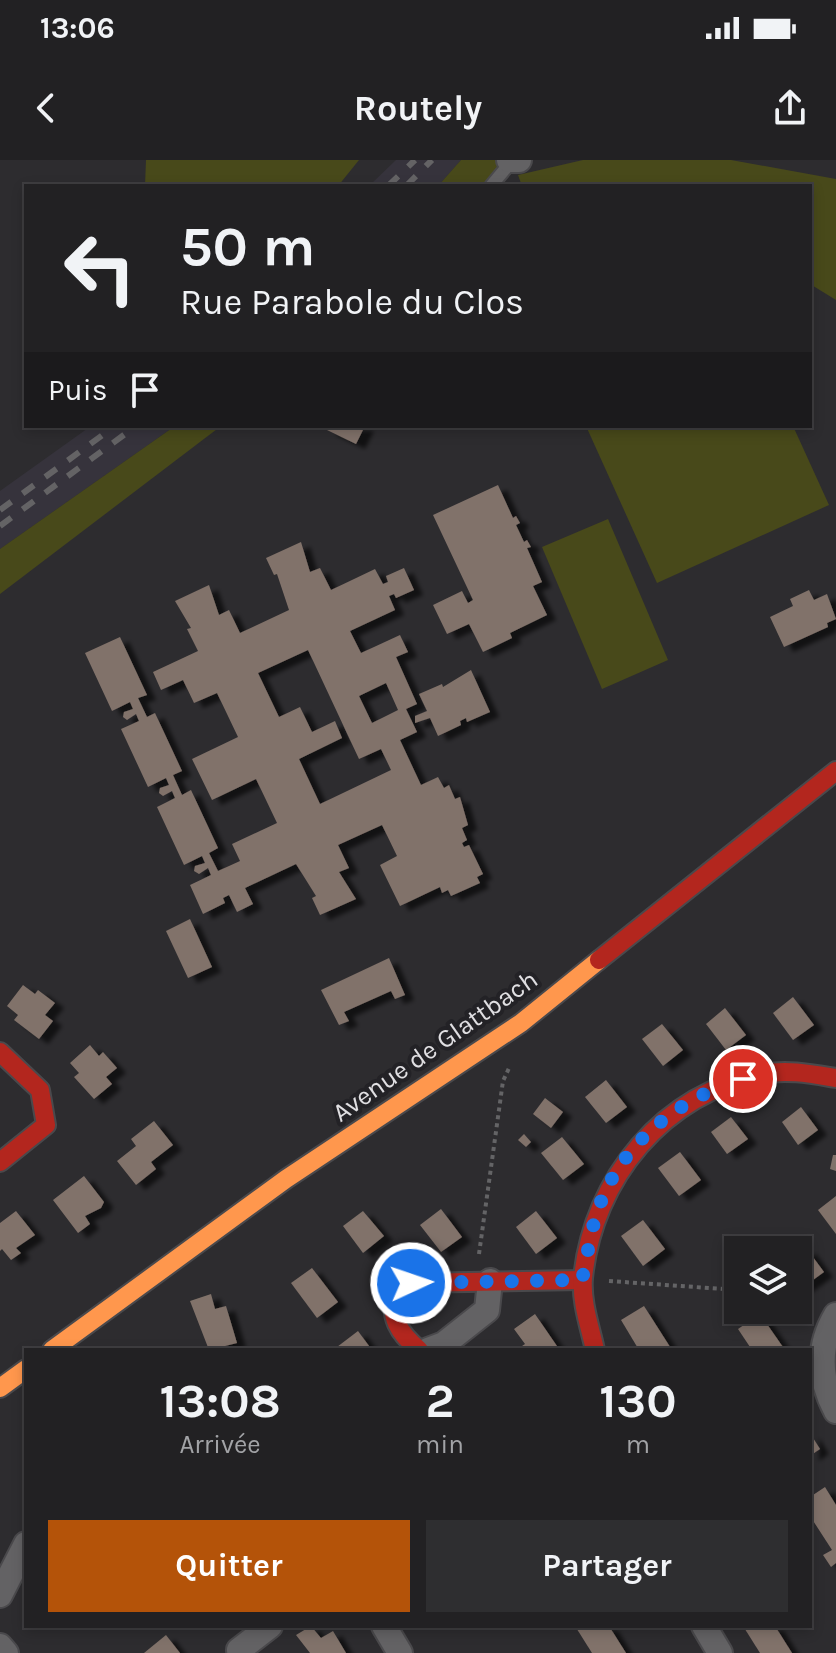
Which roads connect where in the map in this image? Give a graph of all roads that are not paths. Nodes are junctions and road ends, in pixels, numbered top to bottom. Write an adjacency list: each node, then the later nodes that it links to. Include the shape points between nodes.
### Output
1 (513, 161): 2 (lane)
2 (493, 184)
3 (836, 771): 10 (street, Avenue de Glattbach, via 521,1023 286,1179)
4 (0, 1052): 6 (street, via 40,1090 46,1125)
5 (836, 1078): 8 (street, via 764,1073 722,1085 654,1126 629,1153 602,1200)
6 (0, 1162)
7 (483, 1280): 8 (street); 11 (street, via 411,1283 396,1290 391,1316 400,1335); 12 (street, via 487,1310)
8 (582, 1280): 13 (street)
9 (836, 1315): 16 (street, via 823,1346 822,1372)
10 (55, 1348)
11 (416, 1348)
12 (433, 1348)
13 (595, 1348)
14 (24, 1370): 15 (street)
15 (0, 1388)
16 (836, 1411)
17 (24, 1548): 18 (street)
18 (0, 1595)
19 (267, 1628): 24 (street, via 239,1650)
20 (385, 1628): 25 (street)
21 (705, 1628): 26 (street)
22 (0, 1646): 23 (street)
23 (6, 1653)
24 (242, 1653)
25 (400, 1653)
26 (720, 1653)

